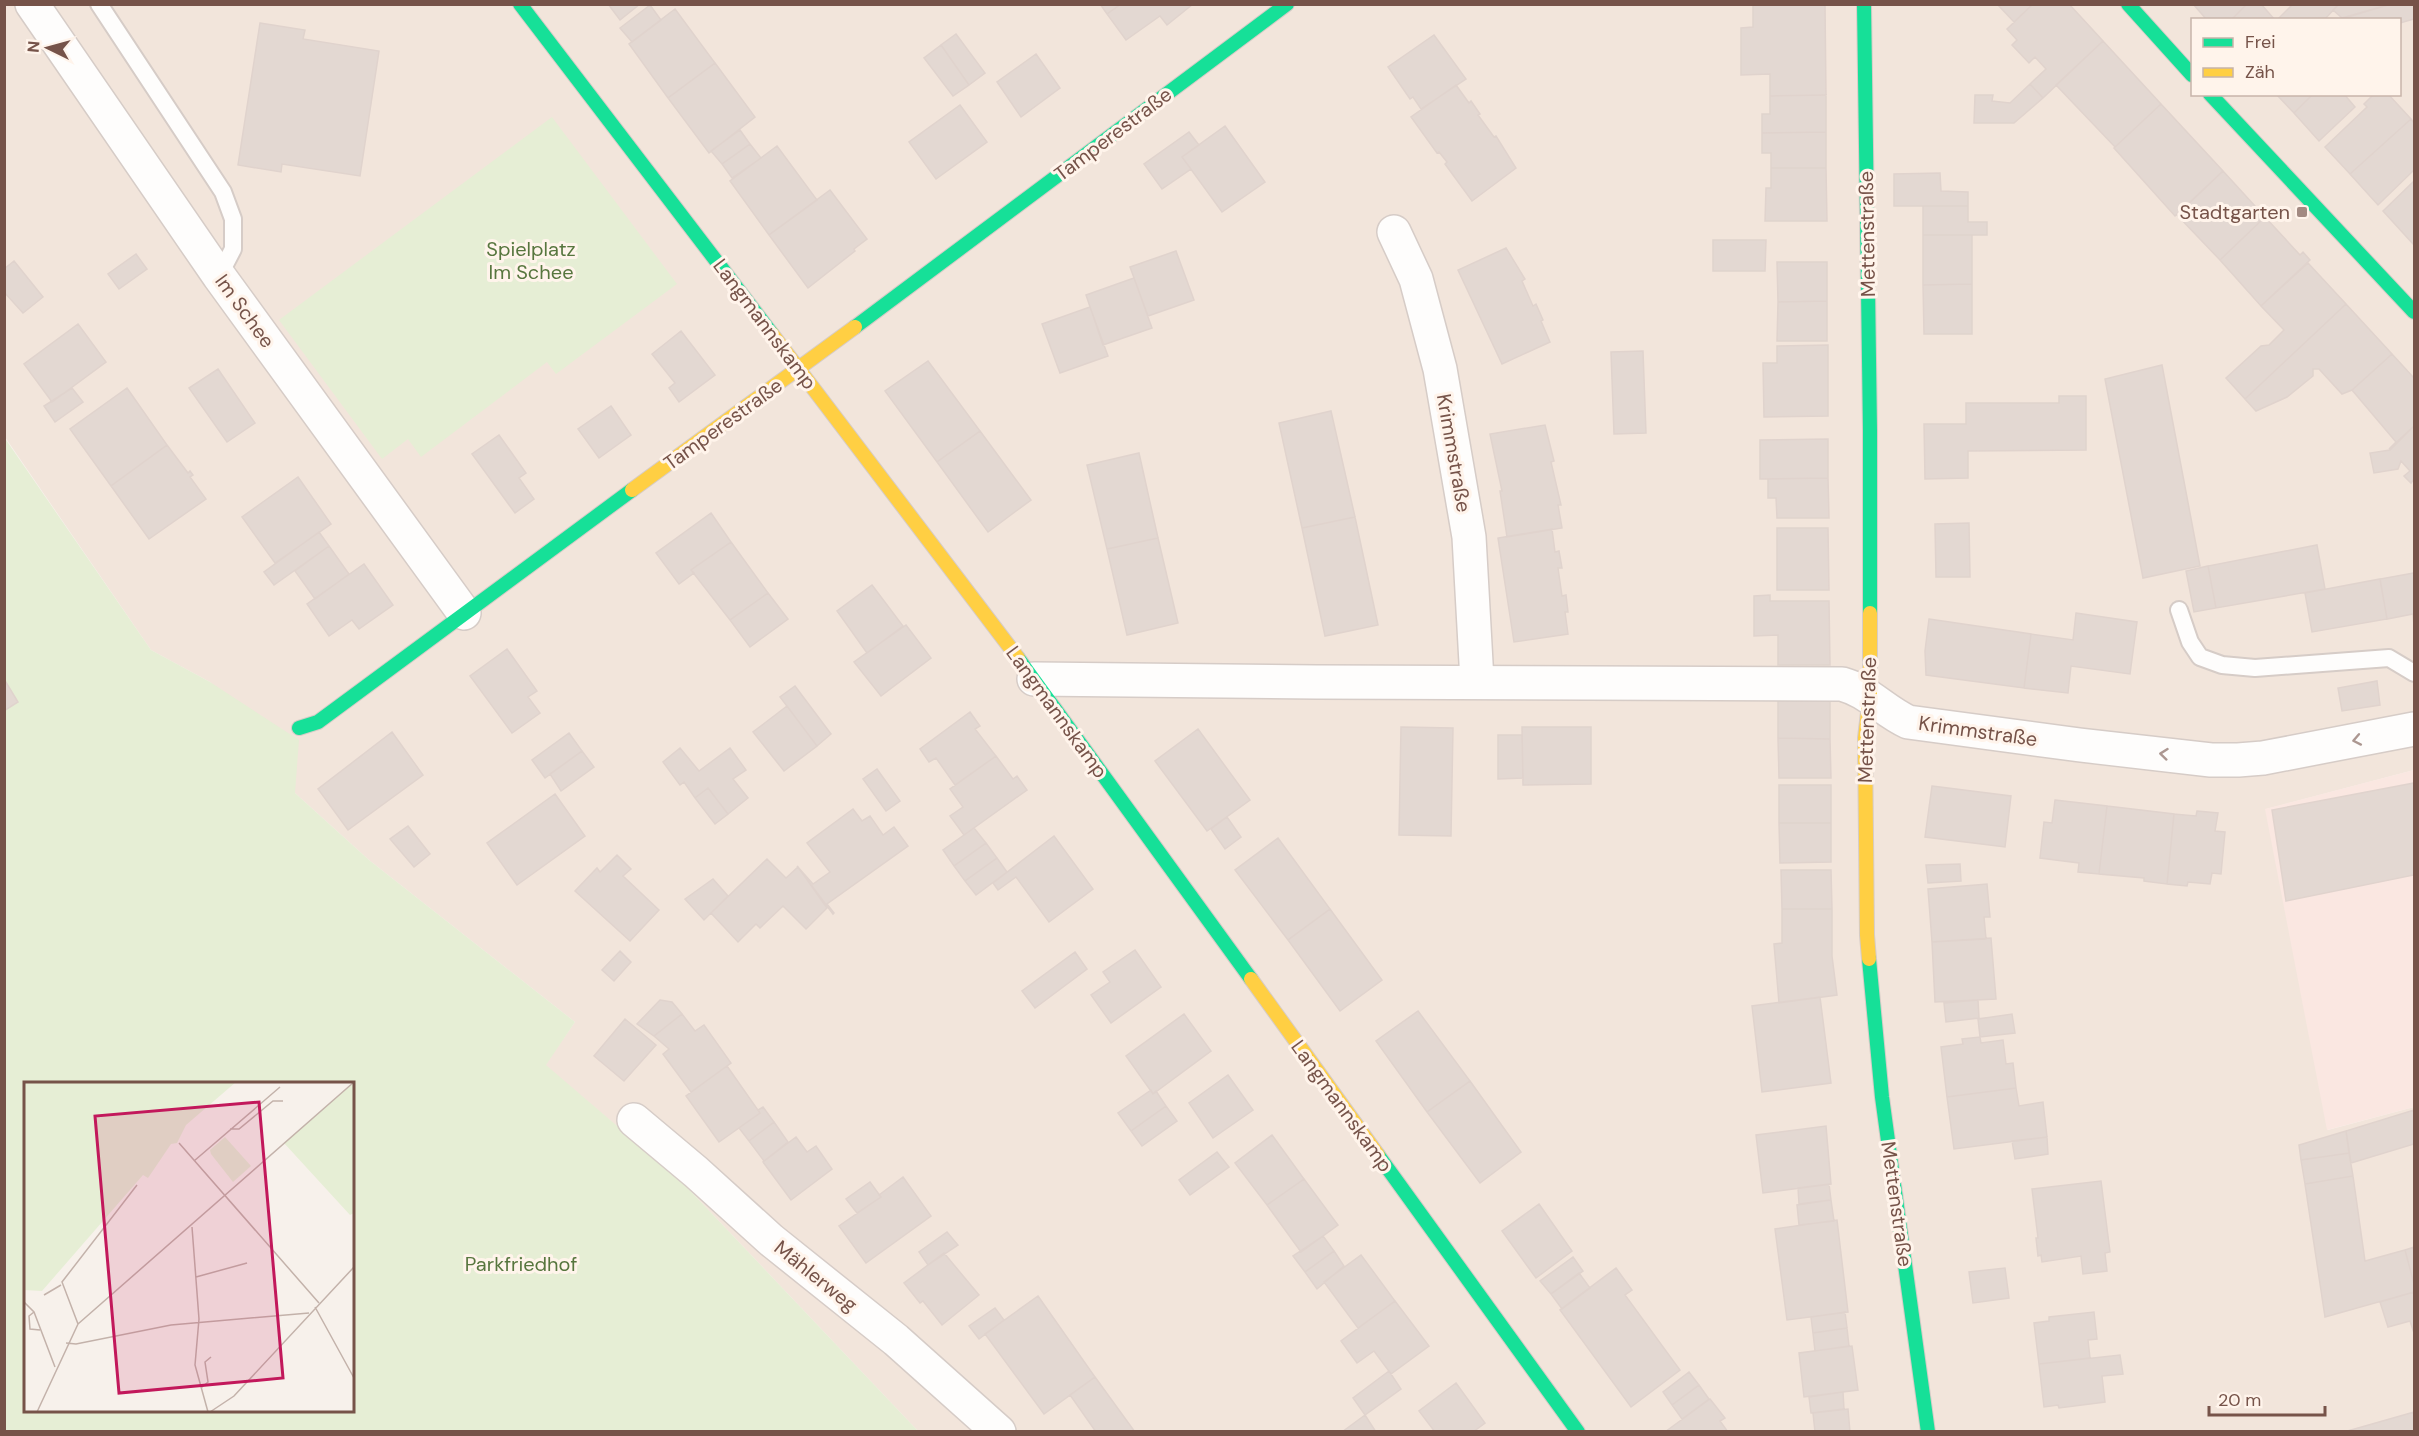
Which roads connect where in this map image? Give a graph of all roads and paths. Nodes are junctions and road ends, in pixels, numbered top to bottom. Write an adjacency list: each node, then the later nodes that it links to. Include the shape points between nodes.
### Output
1 (32, 4): 10 (street, Im Schee)
2 (99, 4): 10 (lane, via 223,192 233,219 233,249)
3 (520, 4): 12 (street, Langmannskamp)
4 (1287, 4): 12 (street, Tamperestraße)
5 (1864, 4): 18 (street, Mettenstraße)
6 (2128, 4): 7 (street)
7 (2191, 73)
8 (2212, 96): 11 (street)
9 (1394, 232): 17 (street, Krimmstraße, via 1416,279 1440,369 1469,537)
10 (219, 276): 14 (street, Im Schee)
11 (2415, 312)
12 (799, 368): 14 (street, Tamperestraße); 16 (street, Langmannskamp)
13 (2179, 610): 15 (lane, via 2190,642 2200,657 2222,665 2255,668 2389,658)
14 (464, 613): 19 (street, Tamperestraße, via 318,722)
15 (2415, 673)
16 (1034, 679): 17 (street, Krimmstraße); 23 (street, Langmannskamp)
17 (1477, 681): 18 (street, Krimmstraße, via 1842,684)
18 (1870, 696): 20 (street, Krimmstraße, one-way to 18, via 2263,758 2211,760 1908,722 1892,715); 24 (street, Mettenstraße, via 1864,738 1867,935 1882,1097)
19 (299, 728)
20 (2415, 729)
21 (634, 1120): 22 (street, Mählerweg)
22 (999, 1431)
23 (1578, 1431)
24 (1928, 1431)

